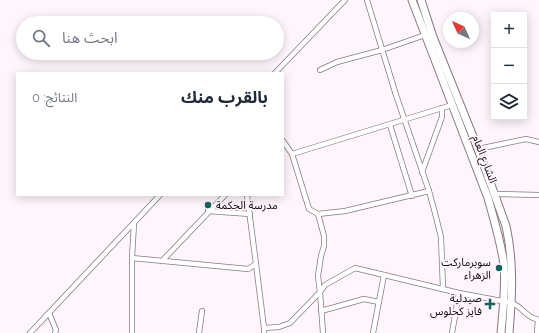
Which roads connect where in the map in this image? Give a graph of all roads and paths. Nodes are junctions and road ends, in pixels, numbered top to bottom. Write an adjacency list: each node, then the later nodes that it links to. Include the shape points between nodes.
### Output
1 (345, 0): 8 (street)
2 (367, 0): 6 (street)
3 (412, 0): 5 (main road, الشارع العام)
4 (421, 0): 5 (main road, الشارع العام)
5 (428, 37): 6 (street); 9 (main road, الشارع العام); 15 (main road, الشارع العام)
6 (382, 50): 7 (street, via 337,62); 11 (street)
7 (320, 70)
8 (276, 72)
9 (452, 105): 10 (street); 36 (main road, الشارع العام, via 496,225 504,264)
10 (442, 108): 11 (street); 17 (street, via 442,117)
11 (405, 120): 12 (street); 17 (street)
12 (390, 125): 16 (street); 23 (street)
13 (284, 142): 16 (street)
14 (539, 142): 15 (street, via 526,139)
15 (478, 149): 19 (main road, الشارع العام)
16 (292, 154): 27 (street, via 309,209)
17 (422, 172): 18 (street)
18 (429, 191): 23 (street); 33 (street, via 441,237)
19 (495, 194): 24 (street); 38 (main road, الشارع العام, via 509,238)
20 (159, 196): 28 (street)
21 (224, 196): 25 (street)
22 (247, 196): 26 (street)
23 (412, 196): 27 (street, via 345,211)
24 (538, 196)
25 (208, 211): 26 (street); 30 (street)
26 (250, 214): 31 (street)
27 (318, 214): 34 (street, via 324,236 318,276)
28 (134, 223): 29 (street); 41 (street)
29 (132, 258): 30 (street); 46 (street)
30 (162, 261): 31 (street, via 248,269)
31 (256, 264): 43 (street)
32 (384, 275): 33 (street); 34 (street, via 355,268 325,285); 37 (street)
33 (443, 288): 35 (street)
34 (320, 292): 40 (street); 43 (street, via 290,323)
35 (459, 293): 36 (street); 50 (street)
36 (504, 301): 38 (street); 51 (main road, الشارع العام)
37 (379, 302): 40 (street, via 364,299); 49 (street)
38 (512, 303): 42 (street, via 519,306 529,317); 52 (main road, الشارع العام)
39 (202, 311): 47 (street)
40 (321, 311): 48 (street)
41 (49, 313): 44 (street); 45 (street)
42 (538, 320): 53 (street)
43 (264, 331)
44 (30, 333)
45 (55, 333)
46 (132, 333)
47 (199, 333)
48 (323, 333)
49 (373, 333)
50 (452, 333)
51 (502, 333)
52 (509, 333)
53 (538, 333)

